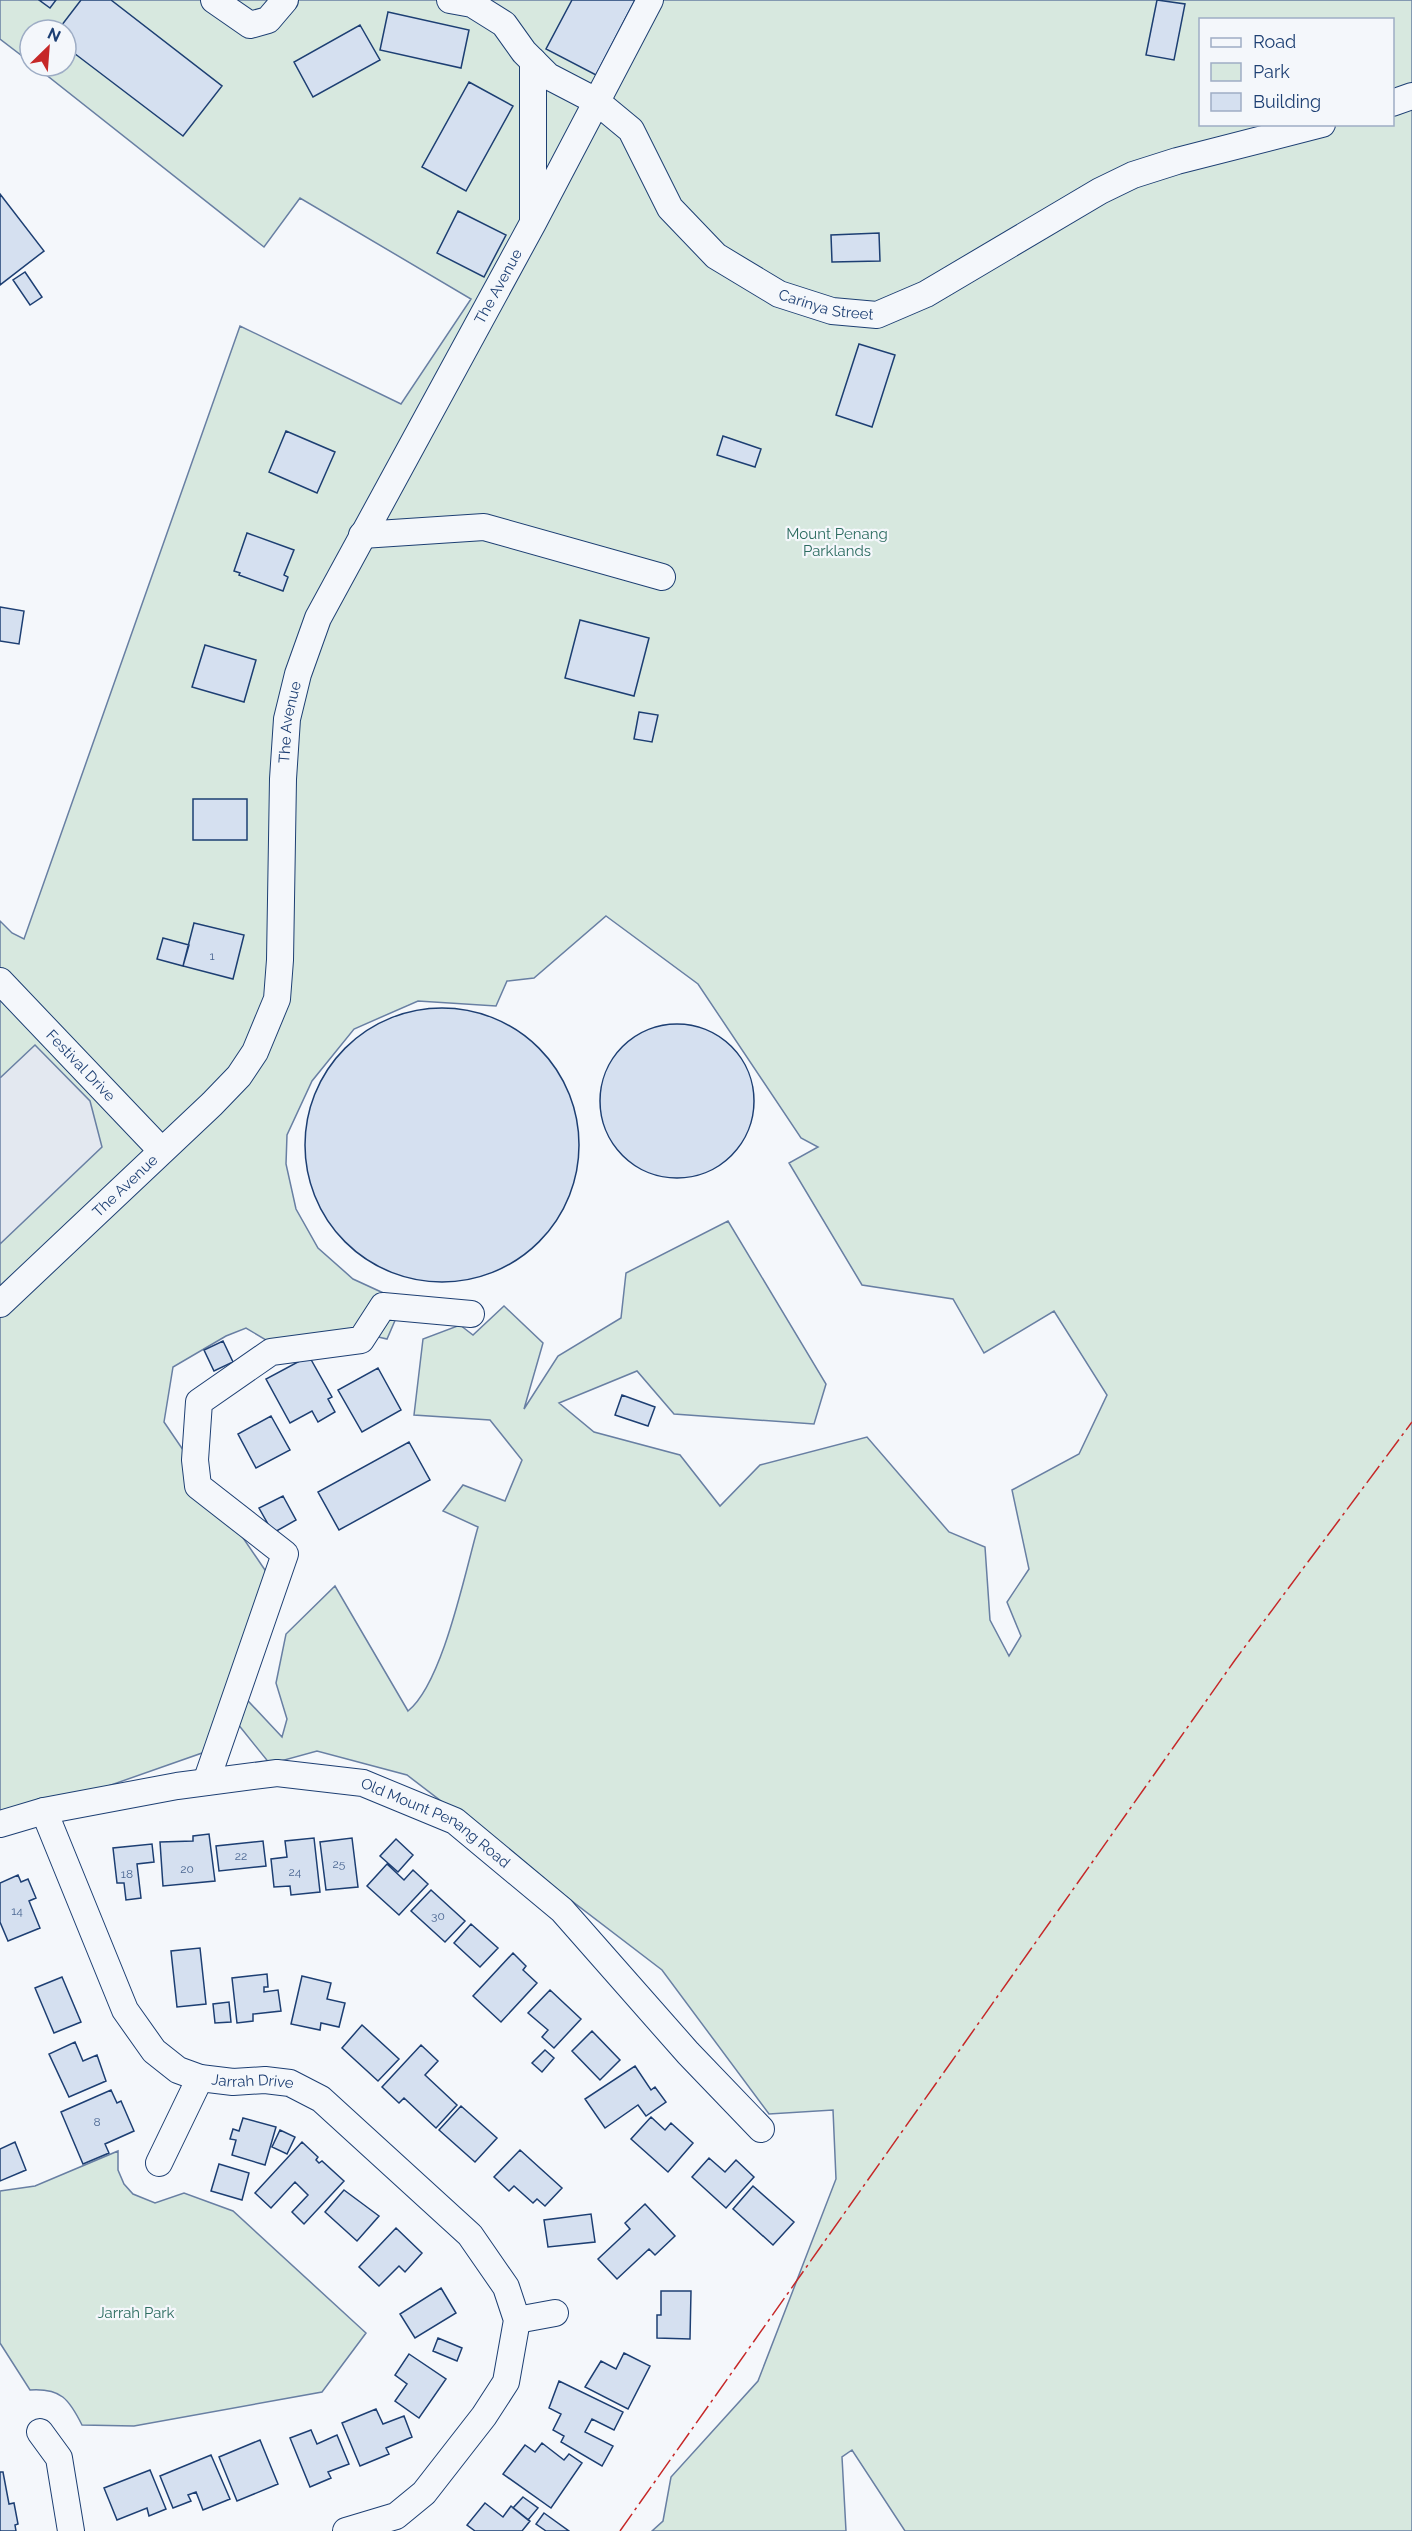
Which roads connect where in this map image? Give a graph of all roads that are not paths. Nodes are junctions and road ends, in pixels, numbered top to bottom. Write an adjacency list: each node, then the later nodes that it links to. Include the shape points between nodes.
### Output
1 (214, 0): 2 (street, via 250,25 268,20)
2 (285, 0)
3 (450, 0): 5 (street, Carinya Street, via 472,4 504,24)
4 (650, 0): 7 (street, The Avenue)
5 (533, 61): 7 (street, Carinya Street, via 548,76); 10 (street)
6 (1412, 96): 8 (street)
7 (596, 101): 9 (street, Carinya Street, via 631,130 670,208 716,256 779,294 832,311 877,315 926,294 1133,175); 10 (street, The Avenue)
8 (1394, 102)
9 (1314, 126)
10 (533, 223): 11 (street, The Avenue)
11 (362, 535): 12 (street, via 484,527); 14 (street, The Avenue, via 318,618 287,719 277,999 255,1052 239,1077)
12 (662, 577)
13 (0, 981): 14 (street, Festival Drive)
14 (161, 1150): 15 (street, The Avenue)
15 (0, 1304)
16 (471, 1314): 17 (street, via 383,1306 361,1340 270,1352 199,1402 195,1460 198,1486 285,1554)
17 (206, 1782): 18 (street, Old Mount Penang Road); 21 (street, Old Mount Penang Road, via 277,1773 363,1783 455,1821 562,1910)
18 (44, 1811): 19 (street, Old Mount Penang Road); 20 (street, Jarrah Drive, via 125,2010 154,2051 178,2070)
19 (0, 1824)
20 (200, 2078): 22 (street); 24 (street, Jarrah Drive, via 290,2083 321,2099 470,2235 506,2287)
21 (761, 2129)
22 (159, 2163)
23 (555, 2313): 24 (street)
24 (517, 2320): 27 (street, Jarrah Drive, via 506,2382 424,2493 396,2516)
25 (40, 2432): 26 (street, via 59,2458)
26 (71, 2531)
27 (346, 2531)

